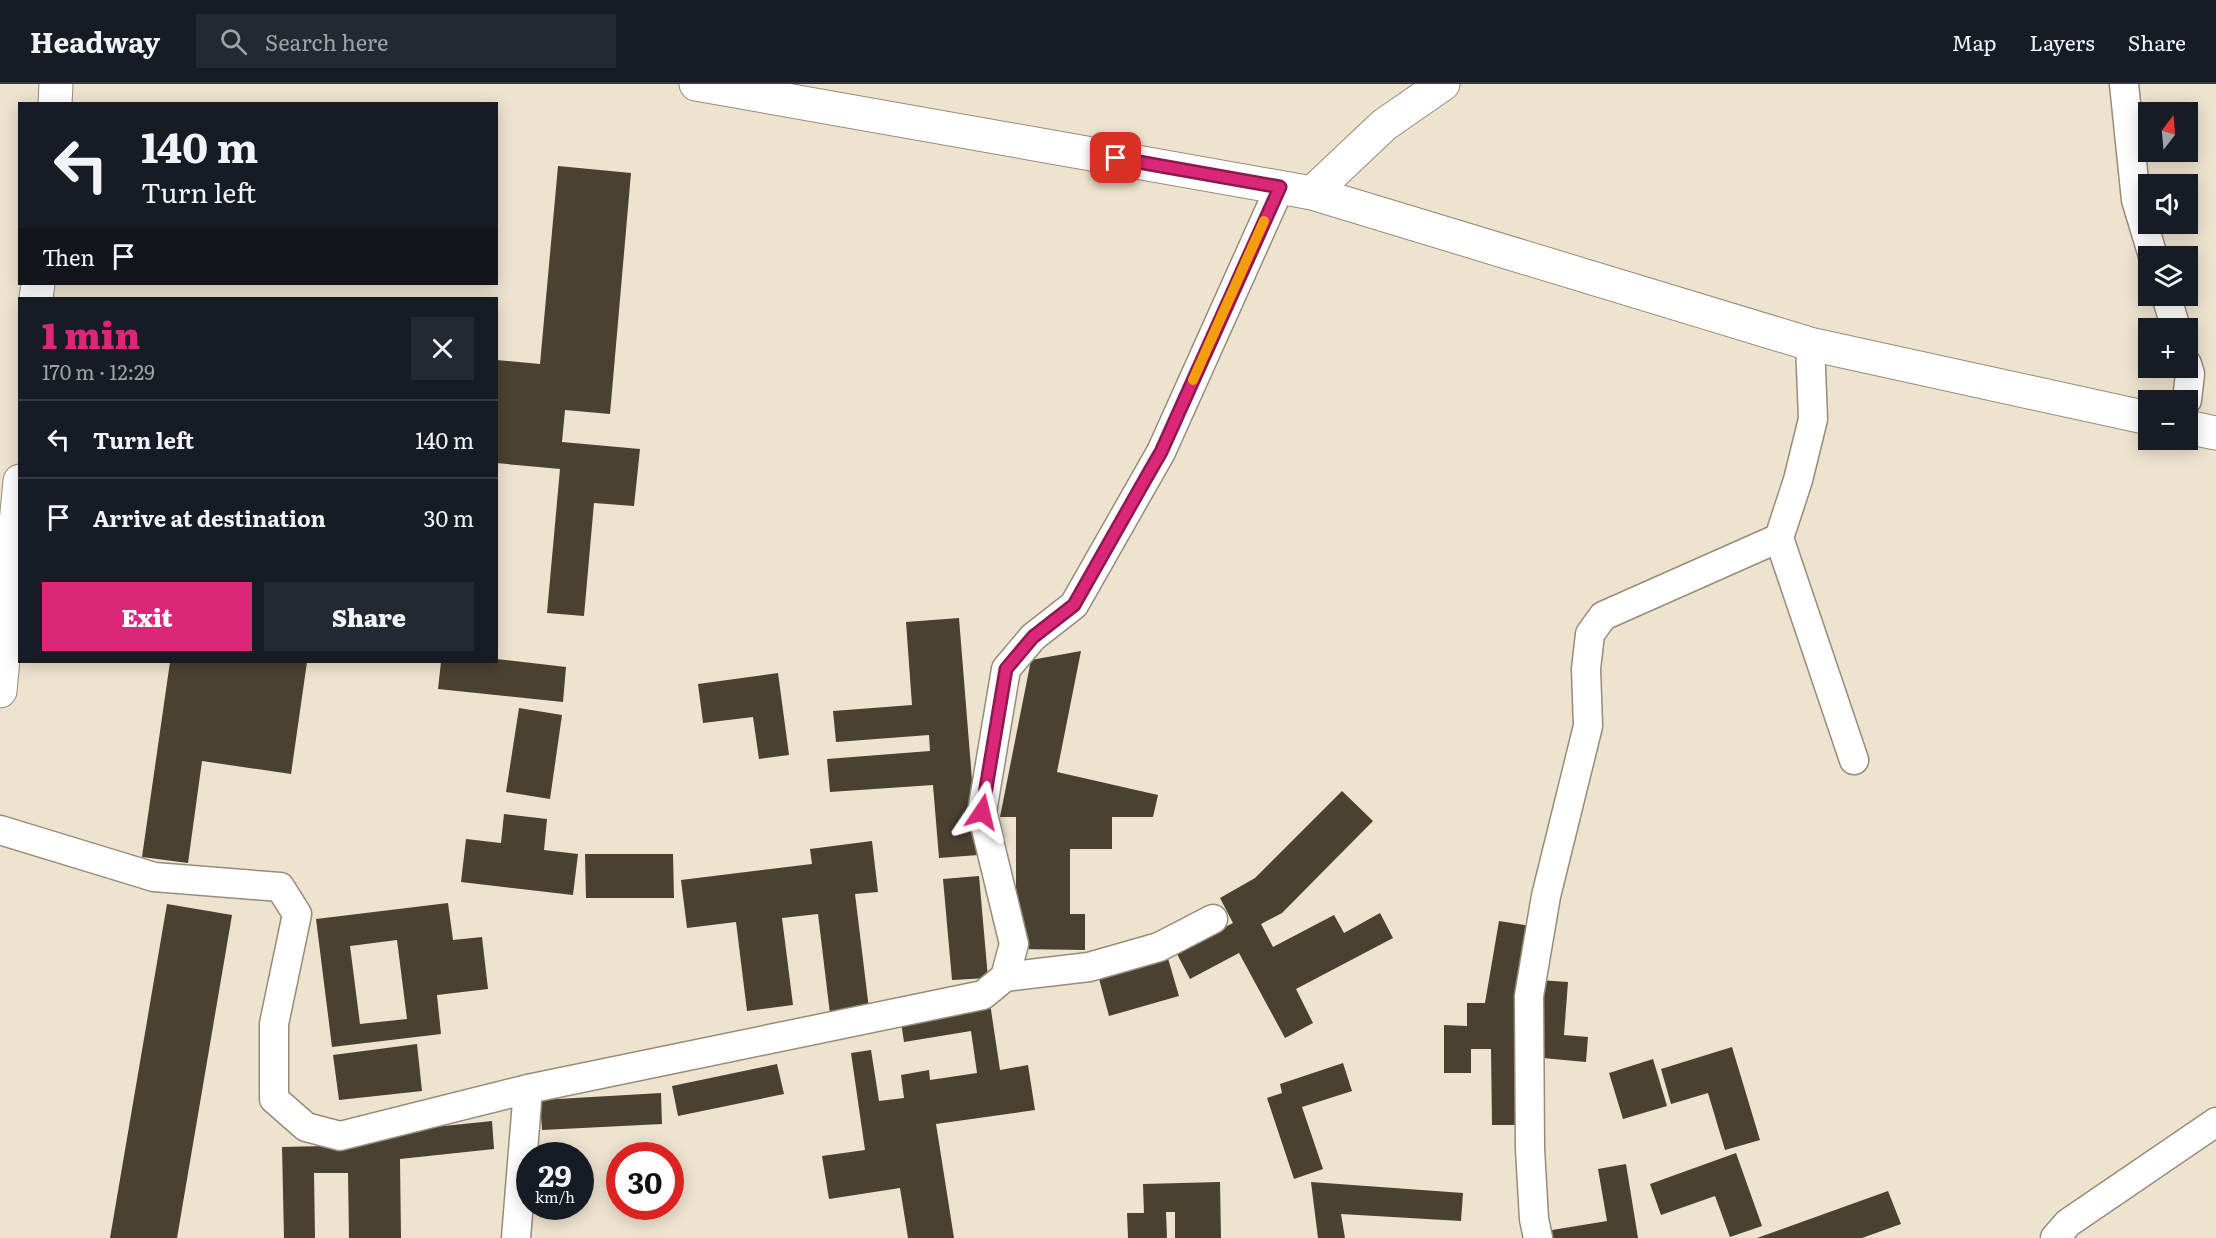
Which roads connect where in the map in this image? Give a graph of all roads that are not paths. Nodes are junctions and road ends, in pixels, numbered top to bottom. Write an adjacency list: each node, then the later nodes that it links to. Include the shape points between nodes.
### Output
1 (56, 84): 5 (street)
2 (696, 84): 6 (street)
3 (1443, 84): 7 (street, via 1384,125)
4 (2124, 84): 8 (street, via 2136,200)
5 (55, 102)
6 (1280, 187): 7 (street); 20 (street, via 1155,462 1074,605 1033,637 1006,669 982,812 1014,944)
7 (1312, 193): 9 (street)
8 (2150, 246)
9 (1810, 344): 10 (street); 14 (street, via 1813,419)
10 (2138, 416)
11 (2198, 429): 12 (street)
12 (2216, 433)
13 (18, 501): 15 (street)
14 (1779, 538): 17 (street); 24 (street, via 1603,616 1590,634 1586,669 1588,726 1546,896 1529,996 1530,1149)
15 (2, 658): 16 (street)
16 (0, 691)
17 (1854, 760)
18 (0, 830): 21 (street, via 154,877 280,887 297,914 274,1024 274,1099 306,1127 340,1136)
19 (1213, 919): 20 (street, via 1159,947 1089,967)
20 (1005, 977): 21 (street, via 982,995)
21 (528, 1089): 23 (street)
22 (2216, 1122): 25 (street, via 2068,1223)
23 (516, 1238)
24 (1538, 1238)
25 (2055, 1238)

